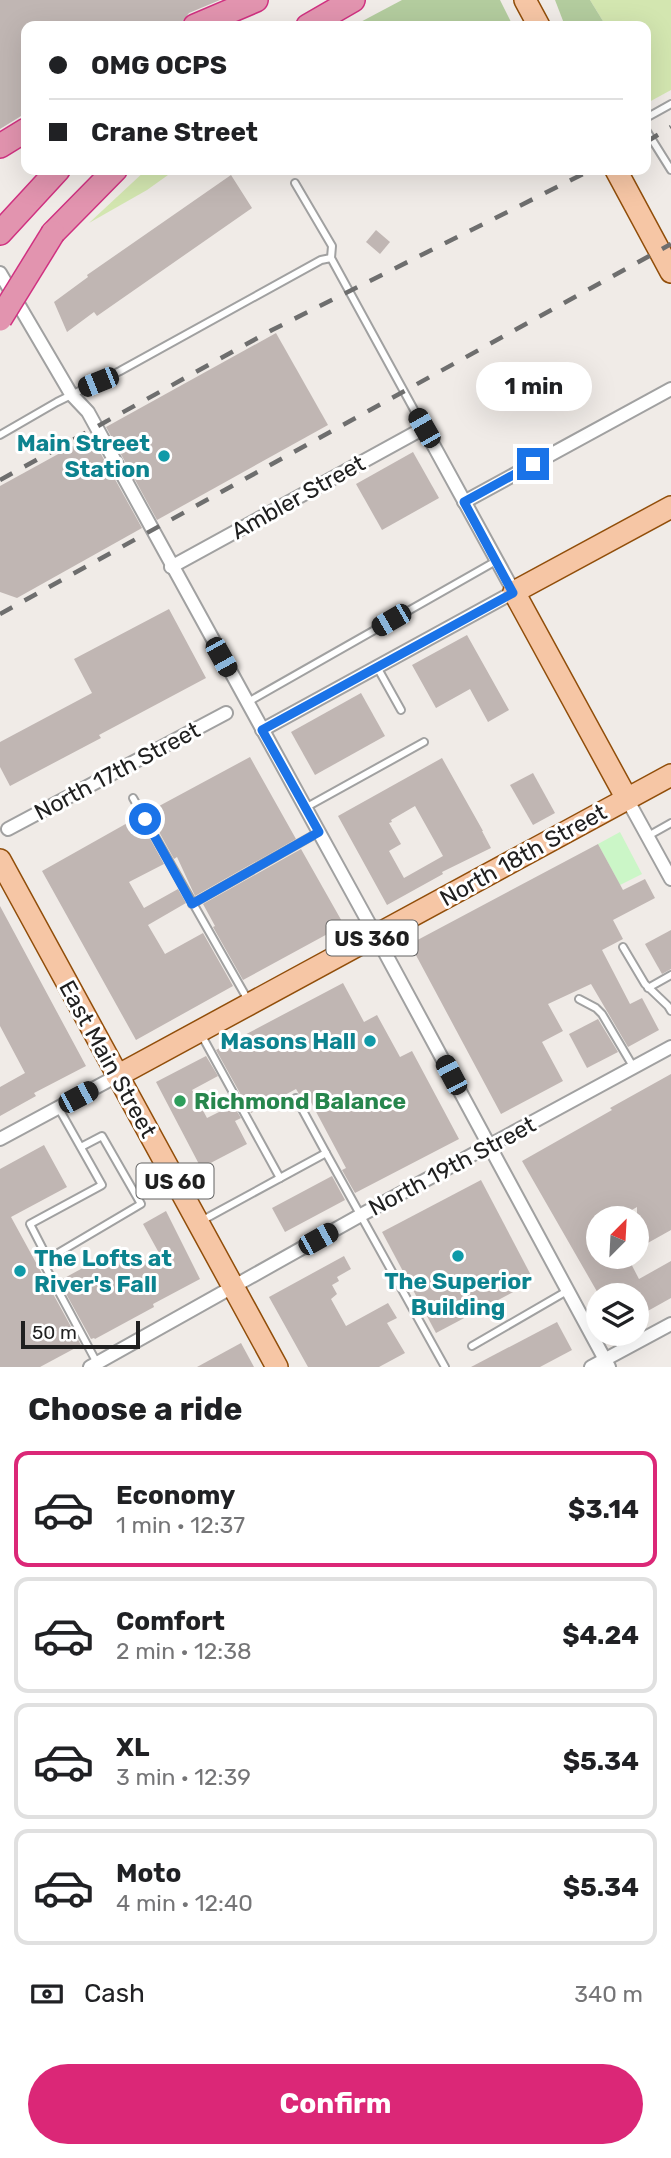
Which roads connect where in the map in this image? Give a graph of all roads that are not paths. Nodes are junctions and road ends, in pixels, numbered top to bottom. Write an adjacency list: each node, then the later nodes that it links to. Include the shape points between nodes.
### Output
1 (256, 0): 5 (highway)
2 (271, 0): 6 (highway)
3 (353, 0): 7 (highway)
4 (525, 0): 8 (main road)
5 (207, 21)
6 (240, 21)
7 (317, 21)
8 (536, 21)
9 (671, 104): 10 (lane)
10 (651, 115)
11 (21, 133): 13 (highway)
12 (651, 138): 14 (lane)
13 (0, 146)
14 (671, 170)
15 (53, 175): 20 (highway)
16 (109, 175): 19 (highway)
17 (619, 175): 22 (main road)
18 (295, 183): 21 (lane, via 332,246)
19 (59, 225): 24 (highway, bridge); 25 (highway, bridge)
20 (0, 233)
21 (331, 258): 27 (lane); 28 (lane)
22 (671, 272)
23 (0, 273): 27 (street)
24 (0, 297)
25 (0, 319)
26 (671, 389): 30 (street)
27 (71, 394): 29 (lane); 33 (street, via 88,412)
28 (424, 428): 30 (street); 33 (street, Ambler Street)
29 (0, 435)
30 (464, 502): 32 (street)
31 (671, 507): 34 (main road)
32 (496, 561): 34 (street); 36 (lane)
33 (171, 567): 36 (street)
34 (513, 593): 35 (street); 43 (main road)
35 (377, 667): 37 (lane); 39 (street)
36 (247, 703): 39 (street)
37 (401, 710)
38 (226, 713): 46 (street, North 17th Street)
39 (262, 730): 44 (street)
40 (424, 742): 44 (lane)
41 (671, 775): 43 (main road, North 18th Street / US 360)
42 (134, 798): 51 (lane)
43 (627, 799): 48 (street); 52 (main road, North 18th Street / US 360)
44 (305, 808): 47 (street)
45 (671, 823): 48 (lane)
46 (8, 828)
47 (319, 832): 51 (lane); 52 (street)
48 (648, 836): 50 (street)
49 (2, 870): 62 (main road, East Main Street / US 60)
50 (671, 879)
51 (192, 904): 57 (lane)
52 (376, 936): 57 (main road, North 18th Street / US 360); 67 (street)
53 (623, 947): 55 (lane)
54 (671, 975): 55 (lane)
55 (649, 988): 58 (lane)
56 (579, 999): 61 (lane, via 602,1014)
57 (250, 1003): 59 (main road, North 18th Street / US 360)
58 (671, 1011)
59 (199, 1031): 62 (main road, North 18th Street / US 360); 69 (lane)
60 (671, 1047): 61 (street, North 19th Street)
61 (634, 1068): 67 (street, North 19th Street)
62 (117, 1076): 64 (street); 71 (main road, East Main Street / US 60)
63 (296, 1098): 68 (lane)
64 (58, 1107): 65 (street); 66 (lane)
65 (0, 1139)
66 (81, 1147): 72 (lane, via 102,1185 30,1224); 72 (lane, via 102,1136 141,1204)
67 (489, 1147): 70 (street, North 19th Street); 74 (street)
68 (326, 1153): 69 (lane); 70 (lane)
69 (280, 1178): 71 (lane)
70 (361, 1216): 73 (street, North 19th Street); 80 (lane)
71 (198, 1222): 73 (main road, East Main Street / US 60)
72 (48, 1259): 78 (lane, via 46,1268)
73 (233, 1287): 78 (street, North 19th Street); 79 (main road, East Main Street / US 60)
74 (567, 1291): 76 (lane); 77 (street)
75 (671, 1324): 77 (street)
76 (472, 1346)
77 (607, 1363): 81 (street)
78 (93, 1365)
79 (277, 1367)
80 (445, 1367)
81 (591, 1367)

